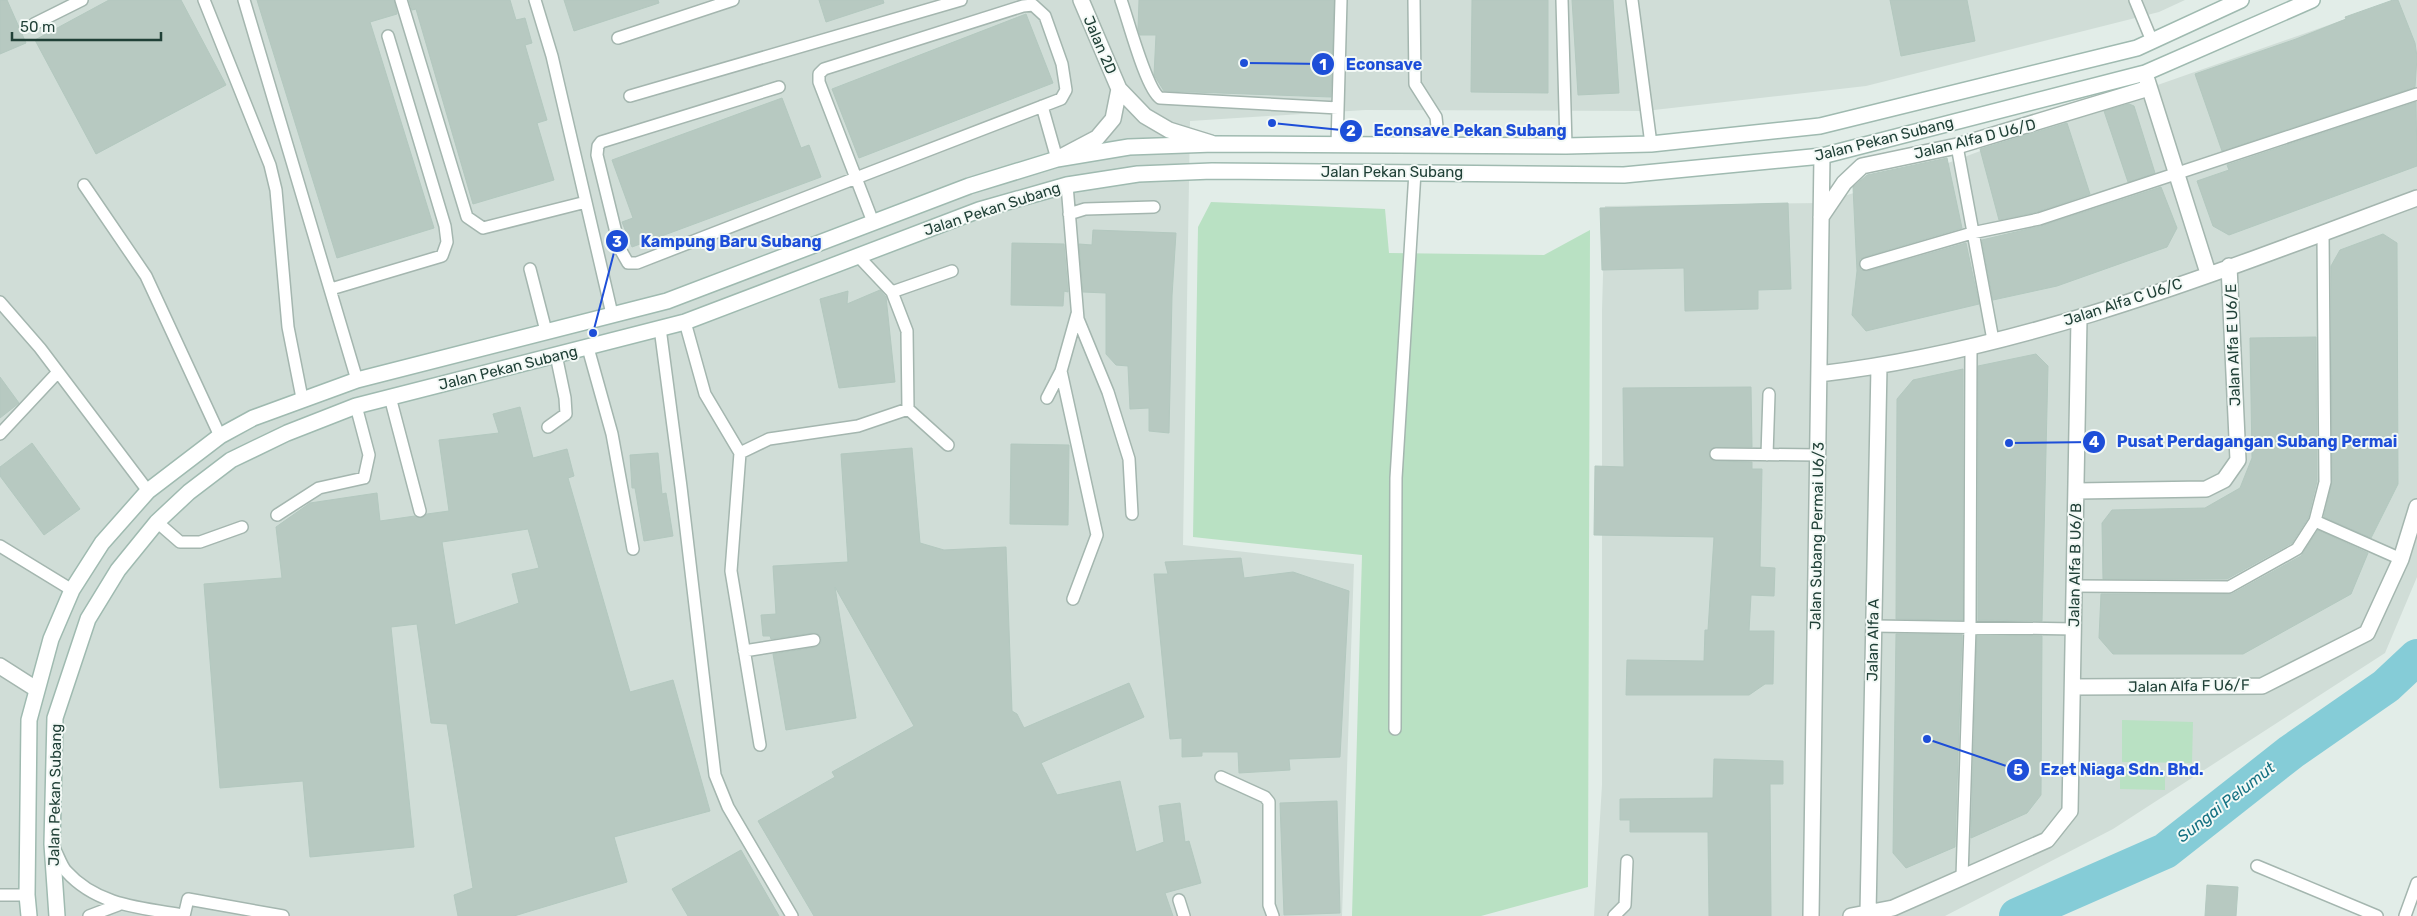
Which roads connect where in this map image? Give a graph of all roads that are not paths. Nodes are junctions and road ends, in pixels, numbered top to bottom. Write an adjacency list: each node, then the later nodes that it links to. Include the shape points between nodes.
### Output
1 (82, 0): 17 (lane)
2 (204, 0): 76 (lane, via 270,165 276,190 288,327)
3 (244, 0): 56 (lane)
4 (401, 0): 43 (lane, via 467,217 472,223 483,228)
5 (535, 0): 43 (lane, via 552,56)
6 (734, 0): 19 (lane)
7 (961, 0): 26 (lane)
8 (1082, 0): 24 (main road, Jalan 2D)
9 (1121, 0): 28 (lane, via 1148,81 1160,98)
10 (1341, 0): 28 (lane)
11 (1414, 0): 32 (lane, via 1415,84 1436,118)
12 (1562, 0): 33 (lane)
13 (1632, 0): 30 (lane)
14 (2135, 0): 20 (lane)
15 (2241, 0): 20 (main road, Jalan Pekan Subang)
16 (2312, 0): 21 (main road, Jalan Pekan Subang)
17 (34, 24)
18 (388, 36): 56 (lane, via 445,226 446,250 442,256)
19 (618, 38)
20 (2152, 41): 30 (main road, Jalan Pekan Subang, via 2137,48 1820,126)
21 (2145, 73): 23 (main road); 35 (main road, Jalan Pekan Subang)
22 (779, 87): 39 (lane, via 601,142 597,155 620,249 628,263 637,264)
23 (2149, 88): 34 (main road, Jalan Alfa D U6/D); 38 (main road)
24 (1118, 89): 29 (main road, Jalan 2D, via 1145,116 1168,130); 36 (main road, Jalan 2D, via 1113,119 1098,138)
25 (2417, 94): 38 (lane)
26 (630, 96)
27 (1042, 106): 36 (lane); 39 (lane); 39 (lane, via 1061,99 1066,90 1066,79 1045,16 1033,5 824,69 819,74 819,82)
28 (1338, 108): 31 (lane)
29 (1214, 144): 31 (main road, Jalan Pekan Subang); 36 (main road, Jalan Pekan Subang, via 1130,147)
30 (1651, 144): 33 (main road, Jalan Pekan Subang)
31 (1337, 145): 32 (main road, Jalan Pekan Subang)
32 (1439, 146): 33 (main road, Jalan Pekan Subang)
33 (1566, 146)
34 (1957, 146): 46 (main road, Jalan Alfa D U6/D, via 1862,166 1844,183); 49 (lane)
35 (1822, 156): 37 (main road, Jalan Pekan Subang, via 1624,174); 46 (main road, Jalan Subang Permai U6/3)
36 (1057, 159): 47 (main road, Jalan Pekan Subang, via 969,186)
37 (1415, 172): 41 (main road, Jalan Pekan Subang, via 1212,171 1138,174); 111 (lane, via 1396,478)
38 (2177, 174): 49 (lane, via 2039,219); 55 (main road)
39 (856, 178): 47 (lane)
40 (84, 185): 82 (lane, via 146,276)
41 (1067, 185): 45 (lane); 50 (main road, Jalan Pekan Subang, via 979,210)
42 (2417, 198): 48 (main road, Jalan Alfa C U6/C)
43 (586, 202): 60 (lane)
44 (1154, 207): 45 (lane, via 1085,209)
45 (1069, 214): 59 (lane)
46 (1821, 217): 72 (main road, Jalan Subang Permai U6/3)
47 (873, 222): 60 (main road, Jalan Pekan Subang, via 667,301)
48 (2324, 232): 52 (main road, Jalan Alfa C U6/C); 94 (lane, via 2325,482)
49 (1972, 233): 51 (lane); 65 (lane)
50 (858, 256): 57 (lane); 62 (main road, Jalan Pekan Subang)
51 (1866, 264)
52 (2229, 266): 55 (main road, Jalan Alfa C U6/C); 89 (main road, Jalan Alfa E U6/E, via 2238,460 2224,480 2206,489)
53 (530, 269): 64 (lane)
54 (952, 271): 57 (lane)
55 (2208, 273): 61 (main road, Jalan Alfa C U6/C)
56 (331, 290): 73 (lane)
57 (892, 292): 79 (lane, via 906,331)
58 (0, 302): 71 (lane)
59 (1078, 309): 70 (lane); 92 (lane, via 1078,319 1108,392 1129,459)
60 (612, 314): 64 (main road, Jalan Pekan Subang)
61 (2079, 319): 65 (main road, Jalan Alfa C U6/C); 89 (main road, Jalan Alfa B U6/B)
62 (685, 322): 63 (main road, Jalan Pekan Subang); 84 (lane, via 705,394)
63 (660, 328): 67 (main road, Jalan Pekan Subang); 129 (lane, via 715,775 728,807)
64 (546, 331): 73 (main road, Jalan Pekan Subang)
65 (1993, 340): 66 (main road, Jalan Alfa C U6/C)
66 (1971, 345): 69 (main road, Jalan Alfa C U6/C); 104 (lane)
67 (588, 348): 68 (main road, Jalan Pekan Subang); 98 (lane, via 612,434)
68 (556, 355): 75 (main road, Jalan Pekan Subang); 80 (lane, via 566,414)
69 (1879, 367): 72 (main road, Jalan Alfa C U6/C); 103 (main road, Jalan Alfa A)
70 (1061, 371): 77 (lane); 102 (lane, via 1097,535)
71 (58, 372): 81 (lane); 88 (lane)
72 (1819, 374): 87 (main road, Jalan Subang Permai U6/3)
73 (358, 380): 76 (main road, Jalan Pekan Subang)
74 (1770, 394): 86 (lane)
75 (390, 397): 78 (main road, Jalan Pekan Subang); 91 (lane)
76 (302, 398): 82 (main road, Jalan Pekan Subang)
77 (1046, 398)
78 (356, 406): 93 (lane, via 369,455 364,478 320,488); 95 (main road, Jalan Pekan Subang, via 287,433 232,460 189,492)
79 (908, 409): 83 (lane); 84 (lane, via 858,426 769,439)
80 (548, 427)
81 (0, 434)
82 (220, 436): 88 (main road, Jalan Pekan Subang)
83 (948, 445)
84 (740, 452): 107 (lane, via 731,571)
85 (1716, 454): 86 (lane)
86 (1767, 455): 87 (lane)
87 (1818, 455): 133 (main road, Jalan Subang Permai U6/3)
88 (148, 491): 101 (main road, Jalan Pekan Subang, via 102,543)
89 (2077, 491): 100 (main road, Jalan Alfa B U6/B)
90 (2417, 507): 99 (main road, Jalan Alfa F U6/F)
91 (420, 511)
92 (1132, 514)
93 (277, 515)
94 (2315, 521): 99 (lane); 100 (lane, via 2297,549 2229,587)
95 (157, 522): 96 (lane, via 180,542 200,542); 114 (main road, Jalan Pekan Subang, via 118,570 88,619 55,718)
96 (242, 527)
97 (0, 546): 101 (lane)
98 (633, 549)
99 (2401, 559): 109 (main road, Jalan Alfa F U6/F, via 2367,633 2262,686)
100 (2074, 586): 105 (main road, Jalan Alfa B U6/B)
101 (72, 590): 110 (main road, Jalan Pekan Subang, via 51,639)
102 (1073, 599)
103 (1874, 626): 104 (lane); 123 (main road, Jalan Alfa A)
104 (1970, 628): 105 (lane); 117 (lane)
105 (2074, 629): 109 (main road, Jalan Alfa B U6/B)
106 (814, 640): 107 (lane)
107 (744, 651): 112 (lane)
108 (0, 666): 110 (main road)
109 (2073, 688): 117 (main road, Jalan Alfa B U6/B, via 2070,811 2047,840)
110 (36, 689): 120 (main road, Jalan Pekan Subang, via 29,720)
111 (1395, 729)
112 (760, 745)
113 (1221, 777): 131 (lane, via 1265,797 1268,802 1269,905)
114 (52, 844): 122 (lane, via 66,871 85,887); 126 (main road, Jalan Pekan Subang)
115 (1627, 861): 132 (lane, via 1625,905)
116 (2257, 866): 135 (lane)
117 (1962, 878): 123 (main road, via 1893,908)
118 (2417, 883): 136 (lane)
119 (0, 895): 120 (lane)
120 (27, 895): 125 (main road, Jalan Pekan Subang)
121 (1179, 900): 130 (lane)
122 (118, 905): 124 (lane); 127 (lane)
123 (1868, 913): 134 (main road)
124 (184, 915): 128 (lane, via 188,898)
125 (29, 916)
126 (57, 916)
127 (89, 916)
128 (283, 916)
129 (792, 916)
130 (1184, 916)
131 (1272, 916)
132 (1614, 916)
133 (1811, 916)
134 (1851, 916)
135 (2378, 916)
136 (2405, 916)

